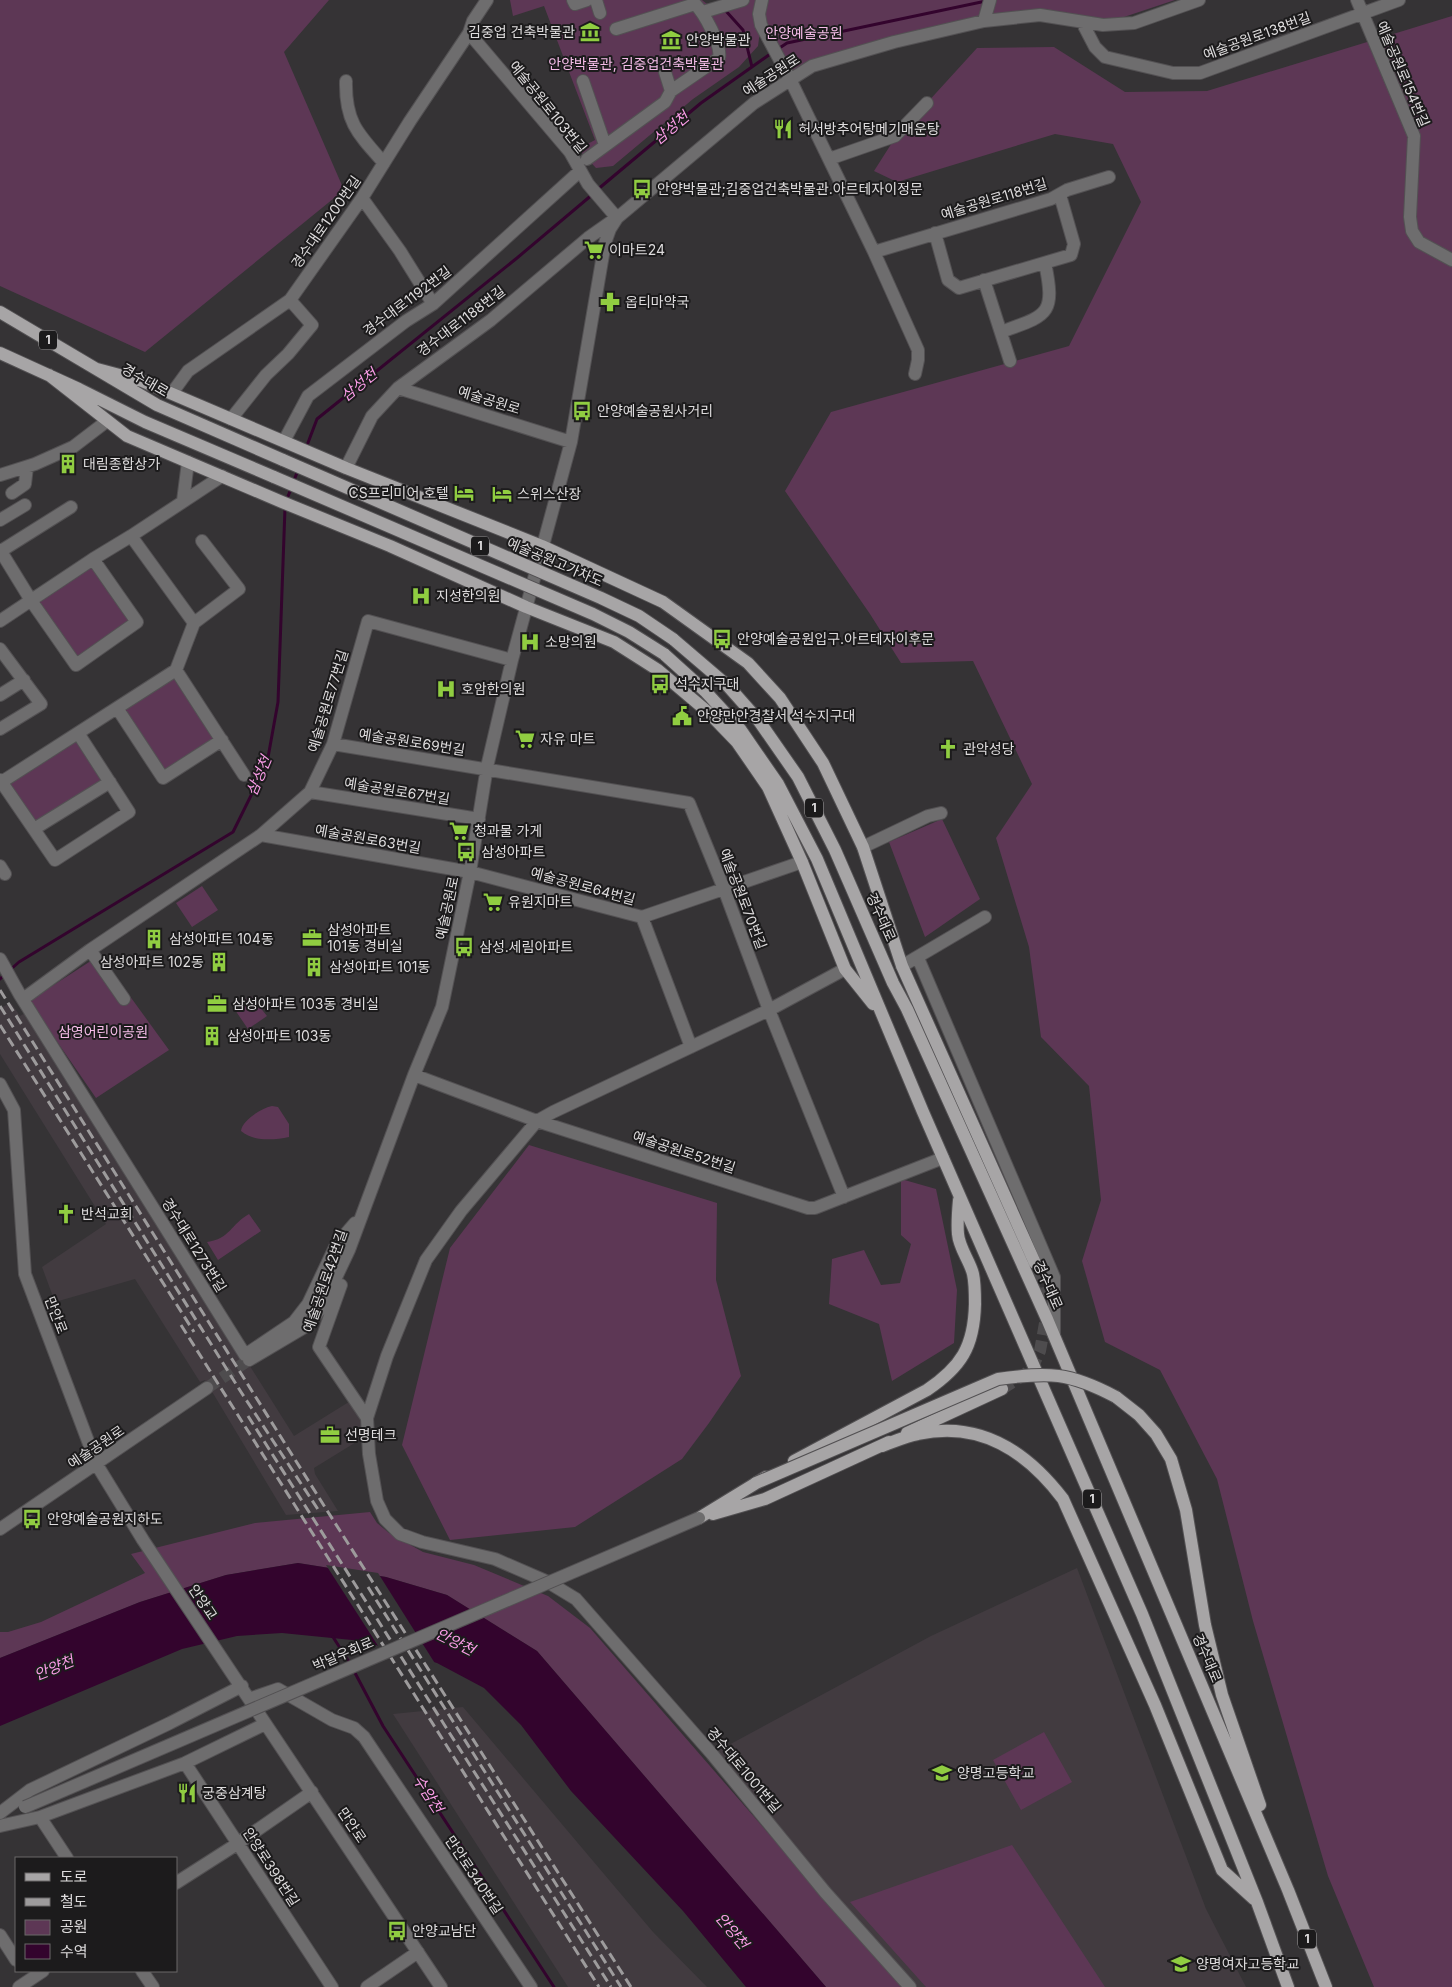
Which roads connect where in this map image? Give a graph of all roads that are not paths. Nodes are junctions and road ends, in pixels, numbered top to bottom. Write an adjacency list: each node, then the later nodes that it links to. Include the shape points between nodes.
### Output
1 (486, 0): 16 (street, via 473,20)
2 (574, 0): 3 (street, via 574,4)
3 (587, 0)
4 (596, 0): 12 (street)
5 (762, 0): 18 (street, via 758,14 761,25)
6 (1198, 0): 14 (street, 예술공원로, via 1134,23 1103,25)
7 (1356, 0): 13 (street, 예술공원로154번길)
8 (1399, 0): 13 (street, 예술공원로138번길)
9 (740, 1): 11 (street)
10 (987, 11): 14 (street, 예술공원로); 18 (street, 예술공원로)
11 (703, 12): 15 (street, via 695,4); 21 (street, via 718,47 718,58)
12 (600, 13)
13 (1362, 14): 14 (street, 예술공원로138번길, via 1200,73 1173,73 1105,58 1095,47); 34 (street, 예술공원로154번길, via 1414,136 1412,231 1419,242)
14 (1082, 22)
15 (616, 30)
16 (469, 34): 26 (street, 경수대로1200번길); 27 (street, 예술공원로103번길, via 570,152)
17 (666, 72): 21 (street)
18 (788, 75): 25 (street); 31 (street, 예술공원로)
19 (346, 81): 26 (street, via 348,115 355,129)
20 (583, 81): 23 (street)
21 (671, 91): 23 (street, via 665,102)
22 (927, 103): 25 (street, via 895,136)
23 (605, 146): 24 (street)
24 (587, 159)
25 (829, 159): 33 (street)
26 (384, 163): 30 (street, 경수대로1200번길)
27 (580, 171): 31 (street, 예술공원로103번길); 38 (street, 경수대로1192번길)
28 (1109, 177): 29 (street)
29 (1060, 195): 32 (street, 예술공원로118번길); 35 (street, 예술공원로118번길, via 1074,244 1071,255)
30 (362, 198): 37 (street, 경수대로1200번길); 38 (street)
31 (613, 213): 46 (street, 경수대로1188번길, via 490,320); 51 (street, 예술공원로, via 605,243)
32 (935, 233): 33 (street, 예술공원로118번길); 36 (street, 예술공원로118번길, via 948,280 959,288)
33 (874, 252): 44 (street, via 918,350)
34 (1452, 260)
35 (1044, 263): 36 (street, 예술공원로118번길); 40 (street, via 1050,293 1042,315)
36 (984, 280): 40 (street)
37 (290, 300): 47 (street, 경수대로1200번길, via 188,371); 48 (street, via 312,325)
38 (433, 304): 50 (street, 경수대로1192번길, via 308,396)
39 (0, 312): 43 (main road, 경수대로 / 1)
40 (1001, 332): 42 (street)
41 (0, 352): 45 (main road, 1)
42 (1010, 361)
43 (97, 369): 47 (main road); 52 (main road, 경수대로 / 1, via 157,405)
44 (915, 374)
45 (49, 375): 49 (main road); 107 (main road, 1, bridge, via 145,422 593,614 664,654 705,690 740,729 778,784 817,859)
46 (398, 388): 51 (street, 예술공원로); 54 (street, 경수대로1188번길, via 372,416)
47 (172, 393): 48 (main road)
48 (231, 419): 50 (main road)
49 (107, 420): 53 (main road, via 127,436); 55 (street, via 73,446)
50 (286, 442): 54 (main road)
51 (572, 442): 65 (street, 예술공원로)
52 (283, 460): 72 (main road, 예술공원고가차도 / 1, bridge, via 600,598 639,616)
53 (188, 462): 57 (main road); 59 (street)
54 (340, 465): 65 (main road)
55 (27, 467): 56 (street); 58 (street, via 25,484)
56 (0, 475)
57 (222, 476): 59 (street); 69 (main road)
58 (12, 493)
59 (183, 501): 63 (street)
60 (25, 504): 62 (street)
61 (71, 507): 66 (street)
62 (0, 520)
63 (131, 536): 67 (street); 71 (street)
64 (202, 542): 71 (street, via 239,589)
65 (542, 546): 69 (street, 예술공원로); 92 (main road, via 663,602 748,663 780,698 823,763)
66 (0, 550): 68 (street)
67 (93, 559): 68 (street); 68 (street, via 137,622 99,649 76,665)
68 (32, 602): 70 (street)
69 (526, 607): 74 (street, 예술공원로); 93 (main road, via 614,642 658,670 709,713 737,742 768,787)
70 (0, 621)
71 (194, 623): 75 (street)
72 (673, 639): 105 (main road, 경수대로 / 1, via 728,686 759,721 798,776)
73 (0, 649): 76 (street)
74 (512, 660): 82 (street, 예술공원로77번길, via 368,621); 83 (street, 예술공원로)
75 (176, 670): 78 (street); 81 (street)
76 (24, 680): 77 (street); 79 (street, via 41,704)
77 (0, 696)
78 (117, 708): 80 (street); 81 (street, via 163,778)
79 (0, 729)
80 (78, 733): 85 (street); 86 (street)
81 (222, 740): 84 (street)
82 (333, 744): 83 (street, 예술공원로69번길); 87 (street, 예술공원로77번길)
83 (487, 769): 89 (street, 예술공원로); 95 (street, 예술공원로70번길, via 689,803)
84 (244, 775)
85 (1, 782): 90 (street)
86 (110, 782): 90 (street); 90 (street, via 129,812 55,860)
87 (310, 792): 89 (street, 예술공원로67번길); 91 (street, 예술공원로77번길)
88 (941, 812): 92 (street)
89 (479, 819): 94 (street, 예술공원로)
90 (34, 829)
91 (261, 835): 94 (street, 예술공원로63번길); 98 (street, 예술공원로77번길)
92 (864, 847): 102 (main road)
93 (802, 862): 95 (street, 예술공원로64번길); 101 (main road)
94 (470, 872): 96 (street, 예술공원로64번길); 109 (street, 예술공원로, via 442,1007)
95 (724, 889): 96 (street, 예술공원로64번길); 106 (street, 예술공원로70번길)
96 (642, 917): 108 (street)
97 (984, 917): 99 (street)
98 (90, 950): 103 (street, 예술공원로77번길); 104 (street)
99 (918, 958): 102 (street); 117 (street, via 1054,1277)
100 (0, 959): 103 (street)
101 (845, 969): 106 (street); 107 (main road)
102 (904, 969): 105 (main road); 116 (main road)
103 (22, 997): 115 (street, 경수대로1273번길, via 245,1355 294,1322 308,1304 336,1245)
104 (124, 999)
105 (907, 1009): 117 (main road, 경수대로 / 1)
106 (769, 1010): 108 (street); 114 (street, 예술공원로70번길)
107 (882, 1015): 112 (main road, 1)
108 (691, 1047): 111 (street)
109 (414, 1075): 111 (street, 예술공원로52번길); 115 (street, 예술공원로)
110 (0, 1084): 123 (street, 만안로, via 14,1110 25,1274)
111 (537, 1121): 114 (street, 예술공원로52번길, via 808,1208); 121 (street, via 461,1211 426,1260 387,1356)
112 (943, 1158): 113 (main road, 1); 114 (street, 예술공원로52번길)
113 (959, 1195): 124 (main road, bridge, via 958,1236 973,1274 974,1323 968,1347 959,1363 927,1390); 141 (main road, 1, via 1142,1614)
114 (844, 1197)
115 (360, 1217): 118 (street, 예술공원로, via 322,1307 308,1325); 121 (street, 예술공원로42번길, via 356,1244 319,1347)
116 (1035, 1262)
117 (1054, 1335): 140 (main road, 경수대로 / 1)
118 (249, 1360)
119 (207, 1388): 123 (street, 예술공원로)
120 (1002, 1388): 122 (main road)
121 (367, 1418): 153 (street, 경수대로1001번길, via 376,1501 385,1519 400,1534 495,1559 548,1582 576,1599)
122 (882, 1446): 125 (main road, via 765,1499); 141 (main road, via 918,1434 965,1432 1010,1448 1047,1478 1063,1499 1155,1705 1222,1870)
123 (97, 1465): 126 (street, 예술공원로); 127 (street, 만안로)
124 (756, 1483): 125 (main road); 140 (main road, bridge, via 998,1379 1034,1374 1067,1376 1116,1397 1156,1434 1171,1459 1186,1510 1205,1625 1222,1696)
125 (699, 1518): 135 (street, 박달우회로, bridge)
126 (0, 1528)
127 (143, 1540): 128 (street, 안양교)
128 (240, 1683): 129 (street, 만안로); 133 (street, via 170,1723 30,1790)
129 (249, 1699): 130 (street, 만안로); 152 (street, 만안로340번길, via 278,1689 332,1720 354,1728 364,1737)
130 (265, 1724): 131 (street); 132 (street, 만안로)
131 (185, 1763): 134 (street); 137 (street, 안양로398번길)
132 (312, 1792): 137 (street); 143 (street, 만안로)
133 (0, 1813)
134 (40, 1817): 136 (street); 138 (street)
135 (0, 1819)
136 (0, 1826)
137 (237, 1844): 139 (street); 149 (street, 안양로398번길)
138 (66, 1857)
139 (178, 1882)
140 (1288, 1890): 155 (main road, 경수대로 / 1)
141 (1257, 1902): 154 (main road, 1)
142 (0, 1935): 144 (street)
143 (418, 1952): 150 (street); 151 (street, 만안로)
144 (15, 1958)
145 (41, 1972): 147 (street)
146 (143, 1972): 148 (street)
147 (26, 1981)
148 (153, 1987)
149 (332, 1987)
150 (367, 1987)
151 (441, 1987)
152 (531, 1987)
153 (910, 1987)
154 (1288, 1987)
155 (1326, 1987)

